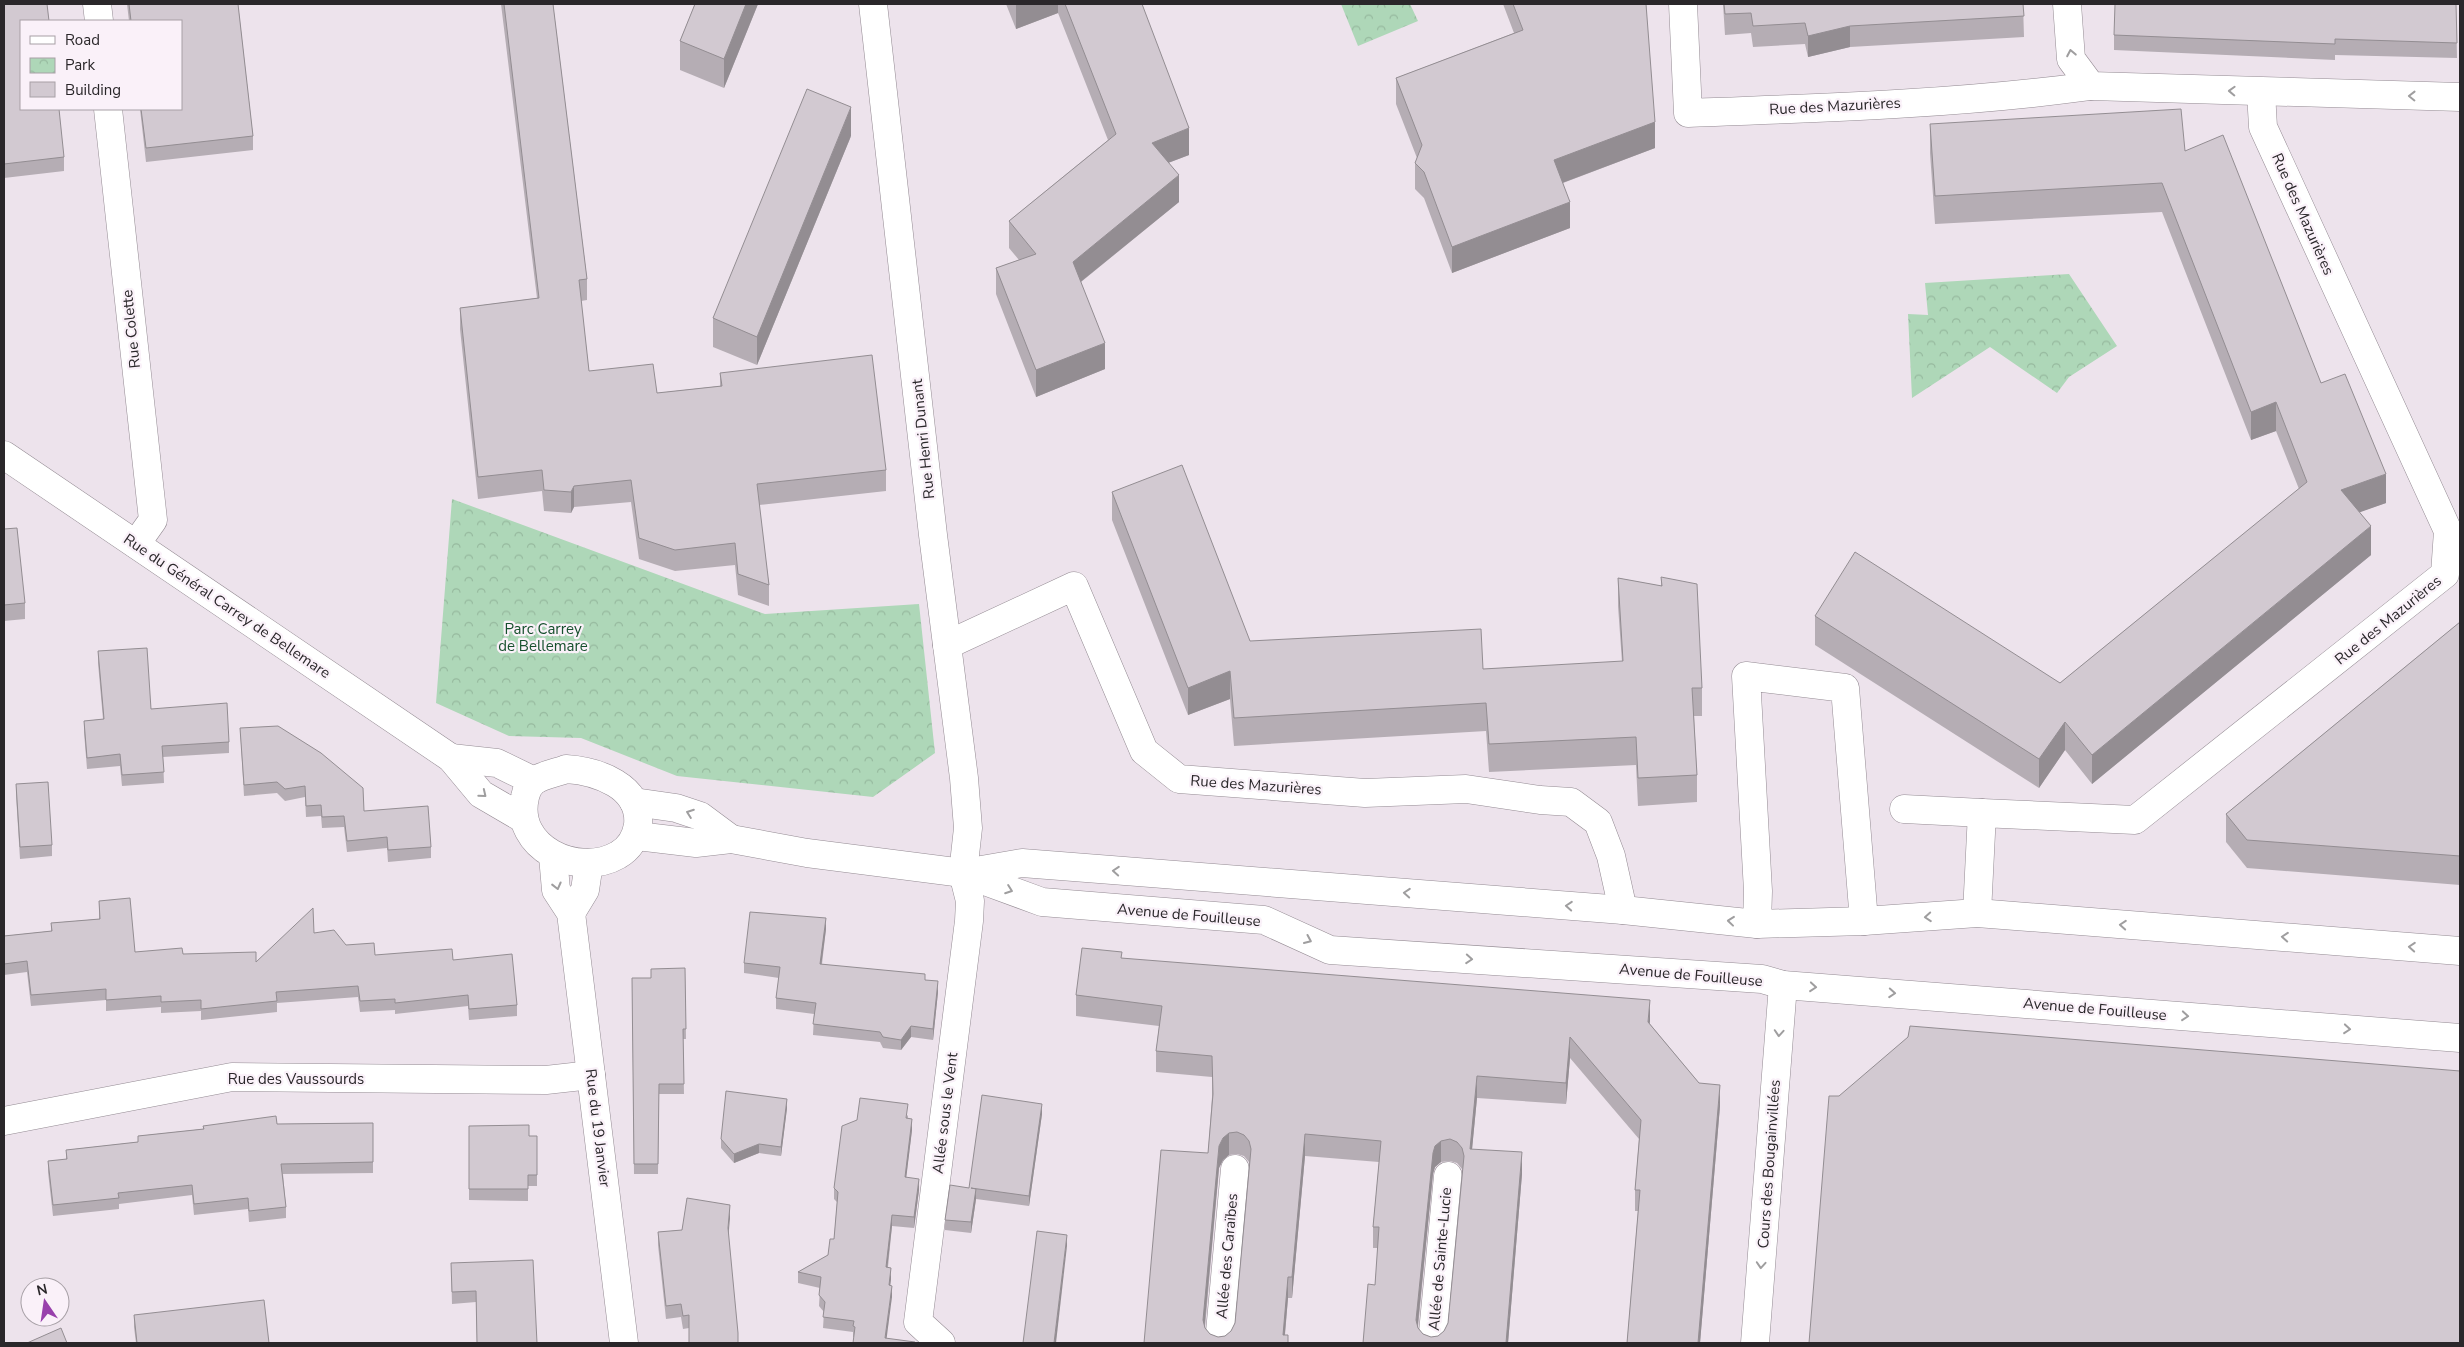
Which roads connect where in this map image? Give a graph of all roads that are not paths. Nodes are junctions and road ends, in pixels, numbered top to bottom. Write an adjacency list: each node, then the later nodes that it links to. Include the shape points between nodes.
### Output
1 (97, 4): 5 (street)
2 (872, 4): 12 (street, Rue Henri Dunant)
3 (1682, 4): 6 (street, Rue des Mazurières, via 1688,112 1871,106)
4 (2067, 4): 6 (street, one-way to 4, via 2070,59)
5 (99, 20)
6 (2091, 86): 7 (street, Rue des Mazurières, one-way to 6)
7 (2261, 92): 8 (street, Rue des Mazurières, one-way to 7); 17 (street, Rue des Mazurières, via 2263,126 2448,531 2445,574 2135,820)
8 (2460, 97)
9 (108, 110): 11 (street, Rue Colette, via 153,520)
10 (4, 455): 11 (street, Rue du Général Carrey de Bellemare)
11 (136, 544): 13 (street, Rue du Général Carrey de Bellemare)
12 (947, 645): 23 (street, Rue Henri Dunant, via 968,828); 24 (street, Rue des Mazurières, via 1074,586 1144,751 1179,780 1365,793 1466,789 1571,802 1598,822)
13 (451, 758): 14 (street, Rue du Général Carrey de Bellemare, via 497,763); 18 (street, Rue du Général Carrey de Bellemare, one-way to 18, via 482,794)
14 (534, 781): 15 (street, via 566,769 592,772 624,789); 18 (street, via 526,790)
15 (634, 802): 19 (street, via 638,821); 20 (street, Avenue de Fouilleuse, one-way to 15, via 700,816 676,808)
16 (1904, 809): 17 (street, Rue des Mazurières)
17 (1982, 813): 26 (street)
18 (524, 819): 21 (street, via 539,844)
19 (636, 836): 20 (street, Avenue de Fouilleuse, via 696,843); 22 (street, via 624,852 609,860)
20 (731, 839): 23 (street, Avenue de Fouilleuse, via 807,853)
21 (553, 856): 22 (street); 25 (street, Rue du 19 Janvier, one-way to 25, via 556,890)
22 (589, 863): 25 (street, via 585,890)
23 (963, 873): 24 (street, Avenue de Fouilleuse, one-way to 23, via 1022,863); 30 (street, Avenue de Fouilleuse, one-way to 30, via 1042,902 1264,920 1330,950 1762,979); 37 (street, Allée sous le Vent, via 970,901 969,922 918,1322)
24 (1623, 910): 28 (street, Avenue de Fouilleuse, one-way to 24)
25 (571, 913): 32 (street, Rue du 19 Janvier)
26 (1977, 914): 27 (street, Avenue de Fouilleuse, one-way to 27); 29 (street, Avenue de Fouilleuse, one-way to 26)
27 (1864, 921): 28 (street, Avenue de Fouilleuse); 28 (street, via 1845,688 1746,676)
28 (1757, 924)
29 (2460, 951)
30 (1783, 985): 31 (street, Avenue de Fouilleuse, one-way to 31); 40 (street, Cours des Bougainvillées, one-way to 40)
31 (2460, 1038)
32 (591, 1075): 33 (street, Rue des Vaussourds, via 546,1080 232,1077); 36 (street, Rue du 19 Janvier)
33 (4, 1121)
34 (1235, 1169): 38 (street, Allée des Caraïbes)
35 (1448, 1176): 39 (street, Allée de Sainte-Lucie)
36 (624, 1343)
37 (941, 1343)
38 (1220, 1343)
39 (1432, 1343)
40 (1755, 1343)

